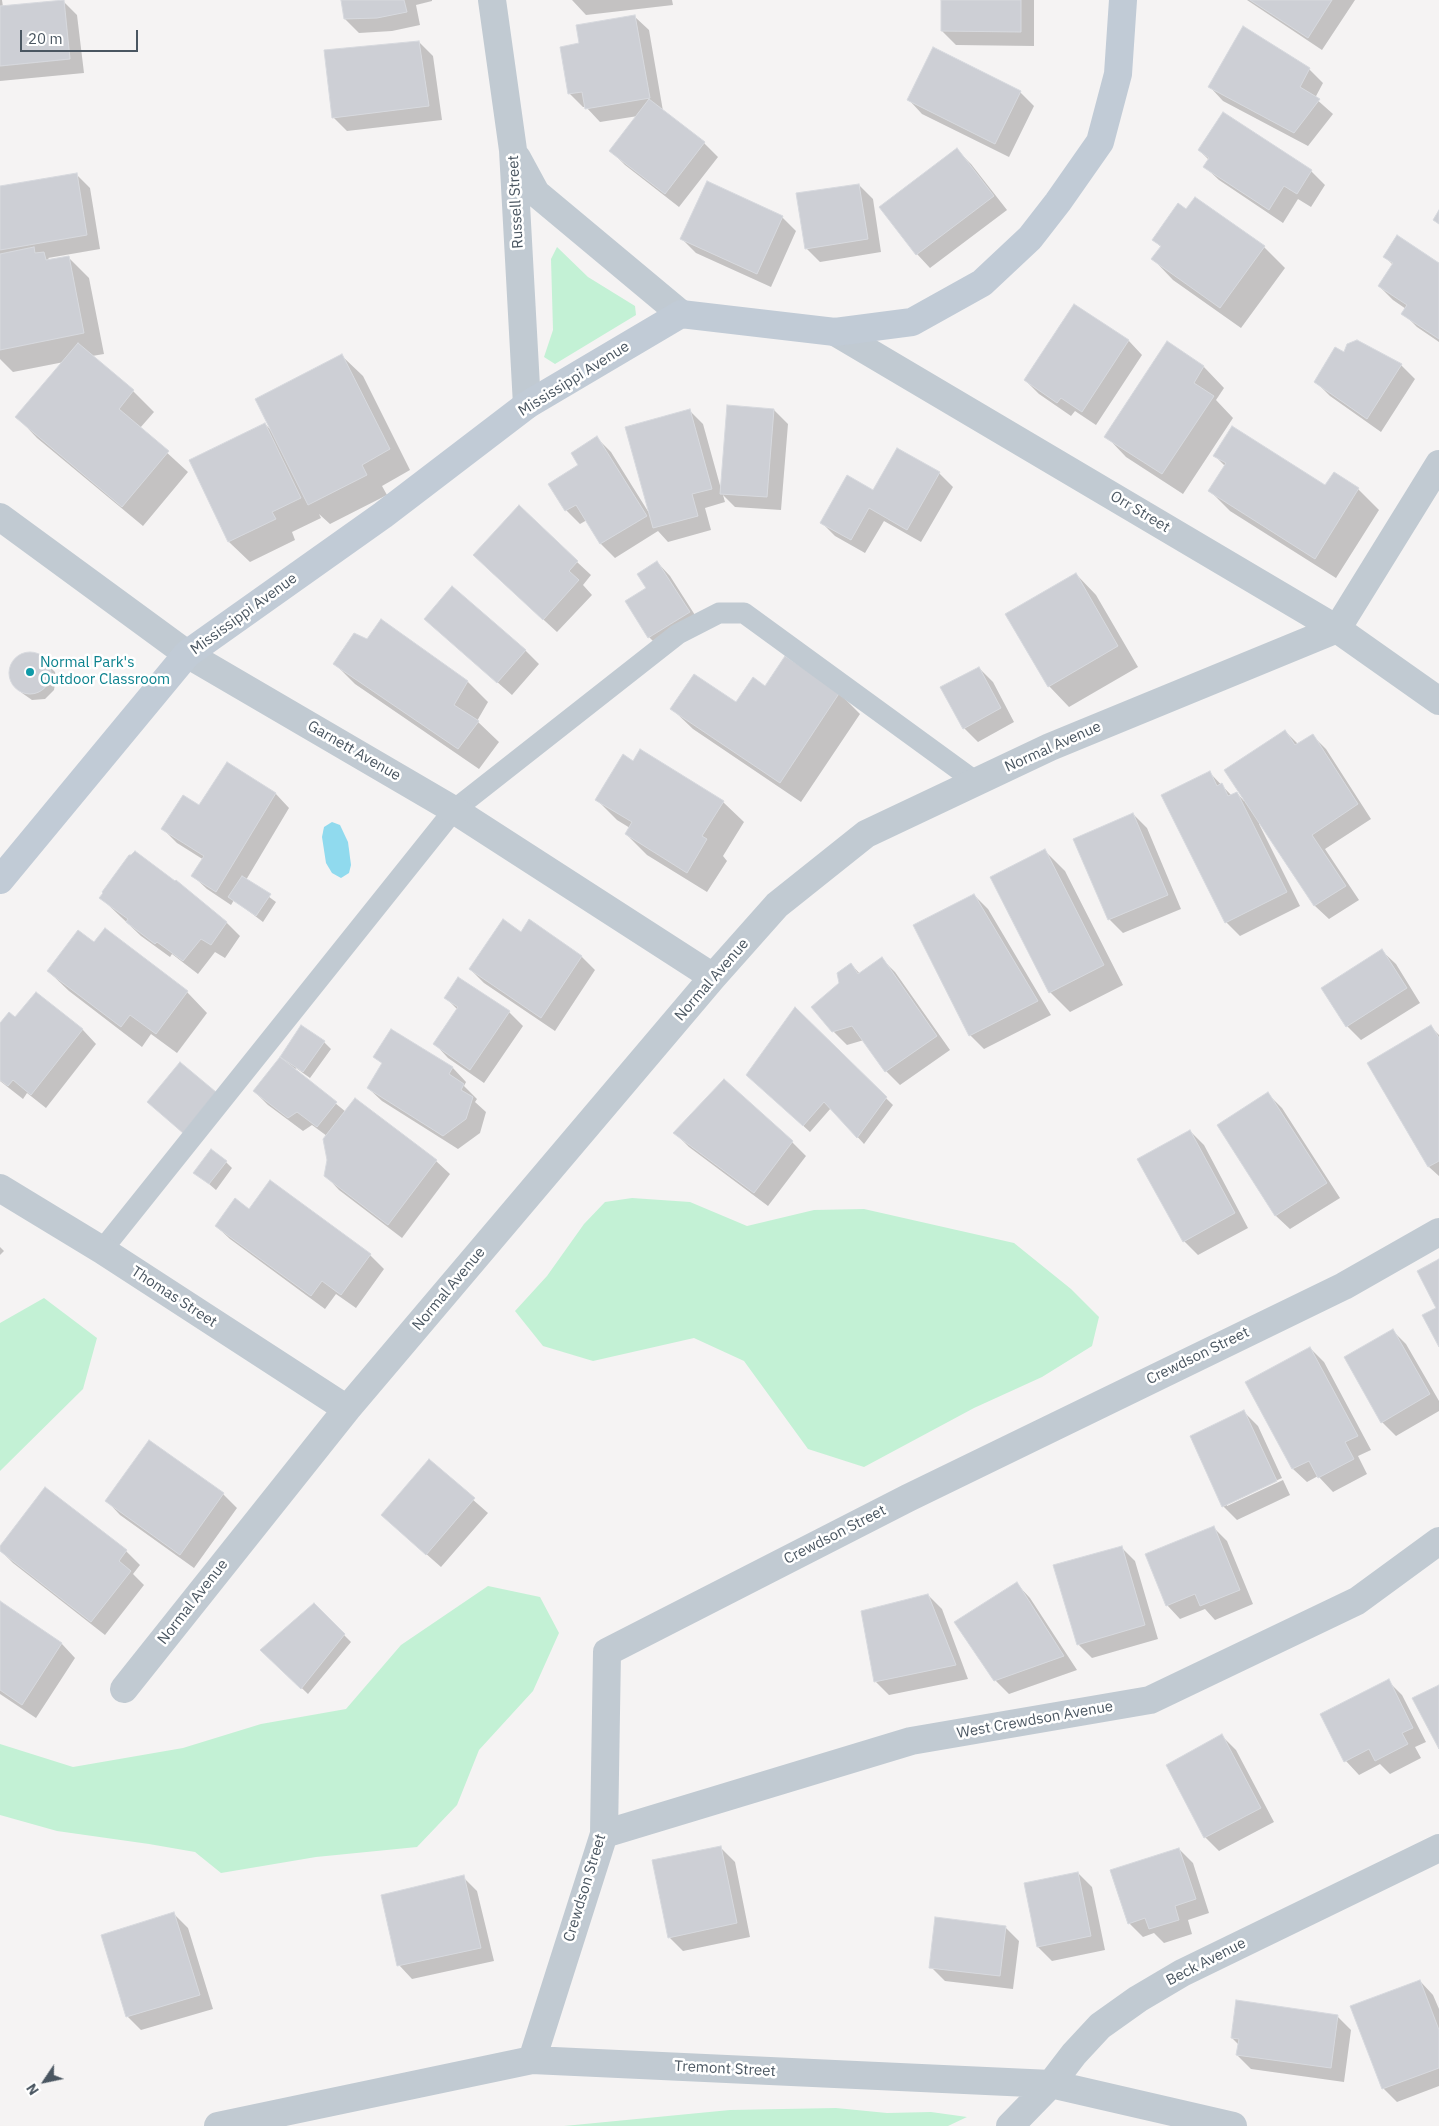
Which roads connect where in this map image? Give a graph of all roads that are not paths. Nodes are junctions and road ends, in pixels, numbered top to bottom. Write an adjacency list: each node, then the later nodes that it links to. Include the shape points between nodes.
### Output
1 (492, 0): 3 (street, Russell Street)
2 (1123, 0): 5 (street, via 1118,74 1100,142 1030,238 982,283 912,322)
3 (513, 150): 4 (street, via 536,193); 6 (street, Russell Street)
4 (681, 314): 5 (street); 6 (street, Mississippi Avenue)
5 (835, 332): 9 (street, Orr Street)
6 (527, 405): 10 (street, Mississippi Avenue, via 383,515)
7 (1439, 464): 9 (street)
8 (0, 517): 10 (street, Garnett Avenue)
9 (1337, 629): 11 (street, Orr Street); 12 (street, Normal Avenue, via 1050,747)
10 (187, 654): 13 (street, Garnett Avenue); 14 (street, Mississippi Avenue)
11 (1439, 701)
12 (976, 782): 13 (lane, via 744,612 720,613 678,634); 15 (street, Normal Avenue, via 866,834 777,905)
13 (454, 810): 15 (street, Garnett Avenue); 18 (lane)
14 (0, 880)
15 (713, 977): 19 (street, Normal Avenue)
16 (0, 1188): 18 (street, Thomas Street)
17 (1439, 1232): 22 (street, Crewdson Street, via 1344,1286 908,1498 607,1652)
18 (102, 1250): 19 (street, Thomas Street)
19 (347, 1409): 21 (street, Normal Avenue)
20 (1439, 1541): 22 (street, West Crewdson Avenue, via 1357,1600 1150,1700 911,1741)
21 (124, 1689)
22 (604, 1834): 24 (street, Crewdson Street)
23 (1439, 1848): 25 (street, Beck Avenue, via 1182,1973 1138,1998 1100,2026)
24 (532, 2060): 25 (street, Tremont Street); 26 (street, Tremont Street)
25 (1051, 2084): 27 (street, Beck Avenue); 28 (street, Tremont Street)
26 (218, 2126)
27 (1010, 2126)
28 (1233, 2126)

